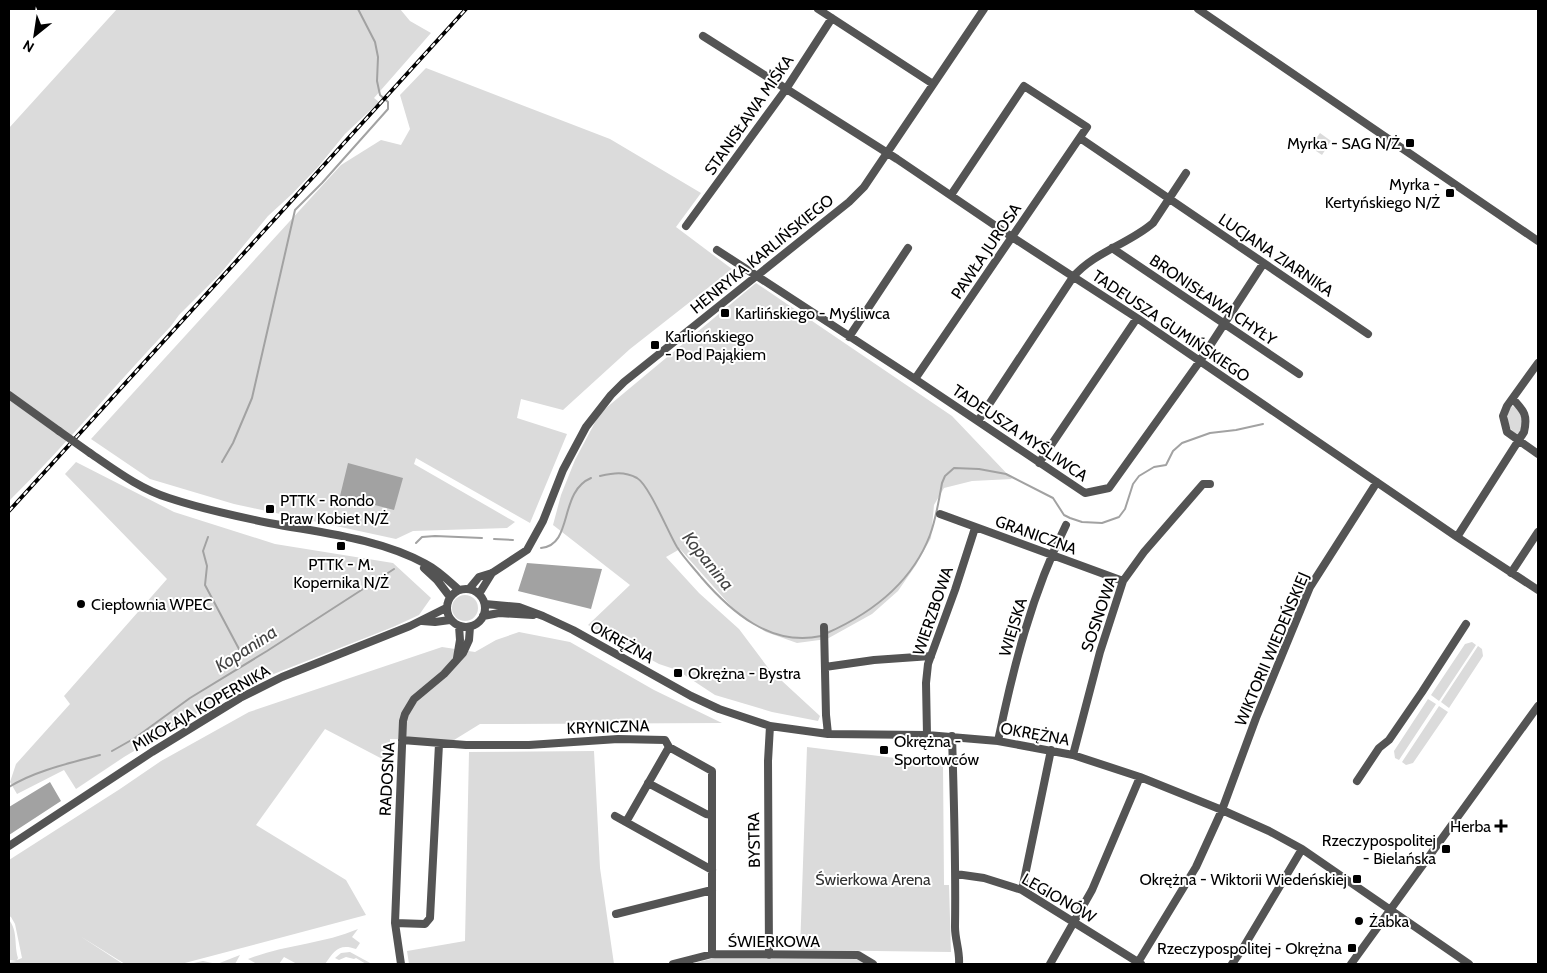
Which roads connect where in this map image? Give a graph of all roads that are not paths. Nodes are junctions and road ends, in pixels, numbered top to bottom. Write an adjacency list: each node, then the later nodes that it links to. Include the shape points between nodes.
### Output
1 (818, 9): 4 (street)
2 (984, 9): 6 (street, HENRYKA KARLIŃSKIEGO)
3 (1198, 9): 15 (street)
4 (832, 18): 6 (street); 7 (street, STANISŁAWA MIŚKA)
5 (703, 36): 7 (street, TADEUSZA GUMIŃSKIEGO)
6 (933, 84): 9 (street, HENRYKA KARLIŃSKIEGO)
7 (786, 90): 9 (street, TADEUSZA GUMIŃSKIEGO); 13 (street, STANISŁAWA MIŚKA)
8 (1080, 138): 11 (street, via 1087,127 1024,86); 12 (street, LUCJANA ZIARNIKA); 14 (street, PAWŁA JUROSA)
9 (888, 152): 11 (street, TADEUSZA GUMIŃSKIEGO); 20 (street, HENRYKA KARLIŃSKIEGO, via 857,194)
10 (1186, 173): 12 (street)
11 (951, 195): 14 (street, TADEUSZA GUMIŃSKIEGO)
12 (1169, 199): 17 (street, via 1153,223); 19 (street, LUCJANA ZIARNIKA)
13 (686, 226)
14 (1012, 236): 21 (street, TADEUSZA GUMIŃSKIEGO); 29 (street, PAWŁA JUROSA)
15 (1538, 240)
16 (908, 248): 25 (street)
17 (1112, 248): 21 (street); 23 (street, BRONISŁAWA CHYŁY)
18 (717, 250): 20 (street, TADEUSZA MYŚLIWCA)
19 (1264, 264): 23 (street, TADEUSZA MYŚLIWCA); 24 (street, LUCJANA ZIARNIKA)
20 (757, 275): 25 (street, TADEUSZA MYŚLIWCA); 45 (street, HENRYKA KARLIŃSKIEGO, via 612,395 586,428 569,457 543,521 527,550)
21 (1073, 277): 22 (street, TADEUSZA GUMIŃSKIEGO); 32 (street)
22 (1137, 318): 26 (street, TADEUSZA GUMIŃSKIEGO); 35 (street)
23 (1225, 324): 26 (street, TADEUSZA MYŚLIWCA); 28 (street, BRONISŁAWA CHYŁY)
24 (1368, 334)
25 (849, 337): 29 (street, TADEUSZA MYŚLIWCA)
26 (1200, 361): 35 (street, TADEUSZA MYŚLIWCA, via 1109,488 1085,493); 36 (street, TADEUSZA GUMIŃSKIEGO)
27 (1538, 363): 31 (street)
28 (1299, 374)
29 (915, 379): 32 (street, TADEUSZA MYŚLIWCA)
30 (9, 395): 44 (street, bridge, via 120,474 167,497 206,509 384,546)
31 (1513, 399): 33 (street, via 1524,411 1526,422); 33 (street, via 1503,416 1507,432)
32 (978, 421): 35 (street, TADEUSZA MYŚLIWCA)
33 (1519, 441): 34 (street); 42 (street)
34 (1538, 454)
35 (1039, 463)
36 (1377, 482): 42 (street, TADEUSZA GUMIŃSKIEGO); 80 (street, WIKTORII WIEDEŃSKIEJ, via 1310,587)
37 (1210, 484): 47 (street, SOSNOWA, via 1203,484)
38 (940, 514): 40 (street, GRANICZNA)
39 (1066, 525): 43 (street, WIEJSKA)
40 (975, 528): 43 (street, GRANICZNA); 63 (street, WIERZBOWA)
41 (1538, 532): 46 (street)
42 (1457, 537): 46 (street, TADEUSZA GUMIŃSKIEGO)
43 (1051, 555): 47 (street, GRANICZNA); 72 (street, WIEJSKA, via 1027,626)
44 (413, 558): 49 (street, via 427,564); 52 (street, via 433,575)
45 (492, 573): 48 (street, HENRYKA KARLIŃSKIEGO, via 479,577); 51 (street, HENRYKA KARLIŃSKIEGO)
46 (1511, 573): 50 (street, TADEUSZA GUMIŃSKIEGO)
47 (1123, 581): 76 (street, SOSNOWA)
48 (469, 589): 49 (street); 51 (street)
49 (459, 590): 52 (street)
50 (1538, 590)
51 (479, 594): 53 (street)
52 (450, 597): 54 (street)
53 (484, 604): 55 (street); 56 (street, OKRĘŻNA, via 519,607)
54 (446, 608): 57 (street); 58 (street, MIKOŁAJA KOPERNIKA)
55 (483, 616): 56 (street, OKRĘŻNA, via 499,613); 61 (street)
56 (543, 616): 67 (street, OKRĘŻNA, via 691,696)
57 (450, 620): 58 (street, MIKOŁAJA KOPERNIKA); 60 (street)
58 (422, 621): 84 (street, MIKOŁAJA KOPERNIKA, via 290,673 240,698)
59 (1466, 624): 78 (street, via 1417,700)
60 (459, 626): 61 (street); 64 (street)
61 (470, 627): 64 (street, RADOSNA, via 467,646)
62 (824, 627): 65 (street)
63 (930, 656): 65 (street); 69 (street, WIERZBOWA, via 926,683)
64 (458, 658): 71 (street, RADOSNA, via 414,699 403,721)
65 (825, 667): 68 (street)
66 (1538, 706): 90 (street)
67 (770, 726): 68 (street, OKRĘŻNA); 95 (street, BYSTRA)
68 (828, 734): 69 (street, OKRĘŻNA)
69 (927, 735): 70 (street, OKRĘŻNA)
70 (952, 736): 72 (street, OKRĘŻNA); 87 (street)
71 (402, 740): 73 (street, KRYNICZNA); 93 (street, RADOSNA)
72 (998, 741): 75 (street, OKRĘŻNA)
73 (439, 744): 74 (street, KRYNICZNA, via 529,744 618,739 665,740); 93 (street, via 430,918 425,924)
74 (669, 747): 79 (street); 81 (street, KRYNICZNA, via 712,772)
75 (1051, 750): 76 (street, OKRĘŻNA); 89 (street)
76 (1073, 755): 77 (street, OKRĘŻNA)
77 (1140, 777): 80 (street, OKRĘŻNA); 92 (street, via 1108,855)
78 (1357, 781)
79 (648, 783): 81 (street); 83 (street)
80 (1222, 810): 85 (street, OKRĘŻNA); 101 (street, WIKTORII WIEDEŃSKIEJ, via 1196,867)
81 (712, 815): 86 (street, KRYNICZNA)
82 (615, 816): 83 (street)
83 (626, 822): 86 (street)
84 (9, 846)
85 (1302, 849): 90 (street, OKRĘŻNA); 102 (street)
86 (712, 870): 88 (street, KRYNICZNA)
87 (956, 874): 89 (street, LEGIONÓW, via 984,878); 99 (street, via 955,932)
88 (712, 890): 91 (street); 94 (street, KRYNICZNA)
89 (1022, 890): 92 (street, LEGIONÓW)
90 (1391, 910): 103 (street); 104 (street, OKRĘŻNA)
91 (616, 914)
92 (1075, 922): 100 (street); 101 (street, LEGIONÓW)
93 (395, 923): 96 (street, RADOSNA)
94 (712, 954): 95 (street, ŚWIERKOWA); 97 (street, ŚWIERKOWA)
95 (769, 955): 98 (street, ŚWIERKOWA, via 858,955)
96 (401, 964)
97 (673, 964)
98 (873, 964)
99 (959, 964)
100 (1050, 964)
101 (1139, 964)
102 (1232, 964)
103 (1351, 964)
104 (1469, 964)

